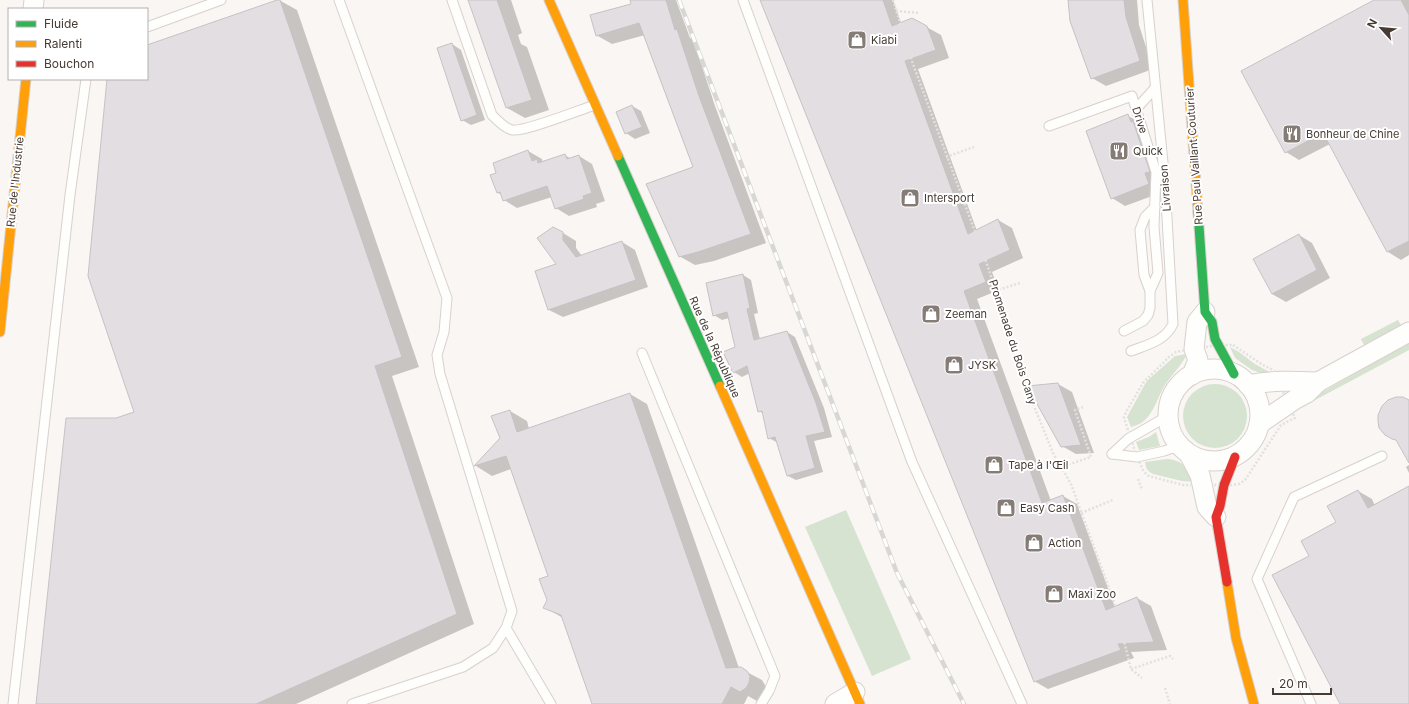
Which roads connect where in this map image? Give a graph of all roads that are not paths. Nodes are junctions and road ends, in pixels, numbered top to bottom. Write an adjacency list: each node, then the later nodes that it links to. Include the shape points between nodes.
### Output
1 (221, 0): 8 (lane)
2 (339, 0): 32 (lane, via 447,298 444,332 437,355 440,374 512,612)
3 (452, 0): 12 (lane, via 492,115 501,124 512,130 535,126)
4 (549, 0): 12 (street, Rue de la République)
5 (743, 0): 39 (lane, via 912,462)
6 (1147, 0): 11 (lane, Livraison)
7 (1183, 0): 17 (street, Rue Paul Vaillant Couturier)
8 (148, 27)
9 (26, 80): 19 (street, Rue de l'Industrie)
10 (86, 80): 34 (lane, via 70,196)
11 (1155, 88): 13 (lane); 21 (lane, Livraison, via 1165,183 1173,324 1163,338)
12 (595, 105): 33 (street, Rue de la République)
13 (1137, 108): 14 (lane, Drive, via 1132,96); 15 (lane, Drive, via 1156,172)
14 (1050, 126)
15 (1155, 207): 16 (lane, Drive, via 1158,273); 16 (lane, Drive, via 1145,217 1140,230 1144,275)
16 (1150, 290): 18 (lane, Drive, via 1148,315 1143,321)
17 (1205, 312): 23 (street, via 1197,322 1194,349 1198,360); 24 (street, Rue Paul Vaillant Couturier, via 1212,322 1218,345)
18 (1124, 331)
19 (0, 332)
20 (1409, 332): 25 (street)
21 (1131, 351)
22 (642, 353): 37 (lane, via 776,676)
23 (1192, 375): 24 (street, via 1214,369 1226,371); 26 (street, via 1174,392)
24 (1241, 380): 25 (street); 27 (street, via 1256,397)
25 (1318, 382): 27 (street, via 1307,393)
26 (1168, 416): 28 (street, via 1171,432); 28 (lane, via 1128,438 1112,454 1137,457)
27 (1259, 424): 30 (street, via 1253,438)
28 (1184, 450): 30 (street, via 1201,460); 31 (street, via 1200,475 1207,507)
29 (1382, 456): 41 (lane, via 1294,497 1257,579)
30 (1235, 457): 31 (street, via 1224,485)
31 (1216, 517): 40 (street, via 1236,638)
32 (506, 628): 35 (lane, via 493,648 463,667); 36 (lane)
33 (857, 698): 38 (street)
34 (13, 704)
35 (352, 704)
36 (551, 704)
37 (761, 704)
38 (835, 704)
39 (1022, 704)
40 (1254, 704)
41 (1311, 704)

